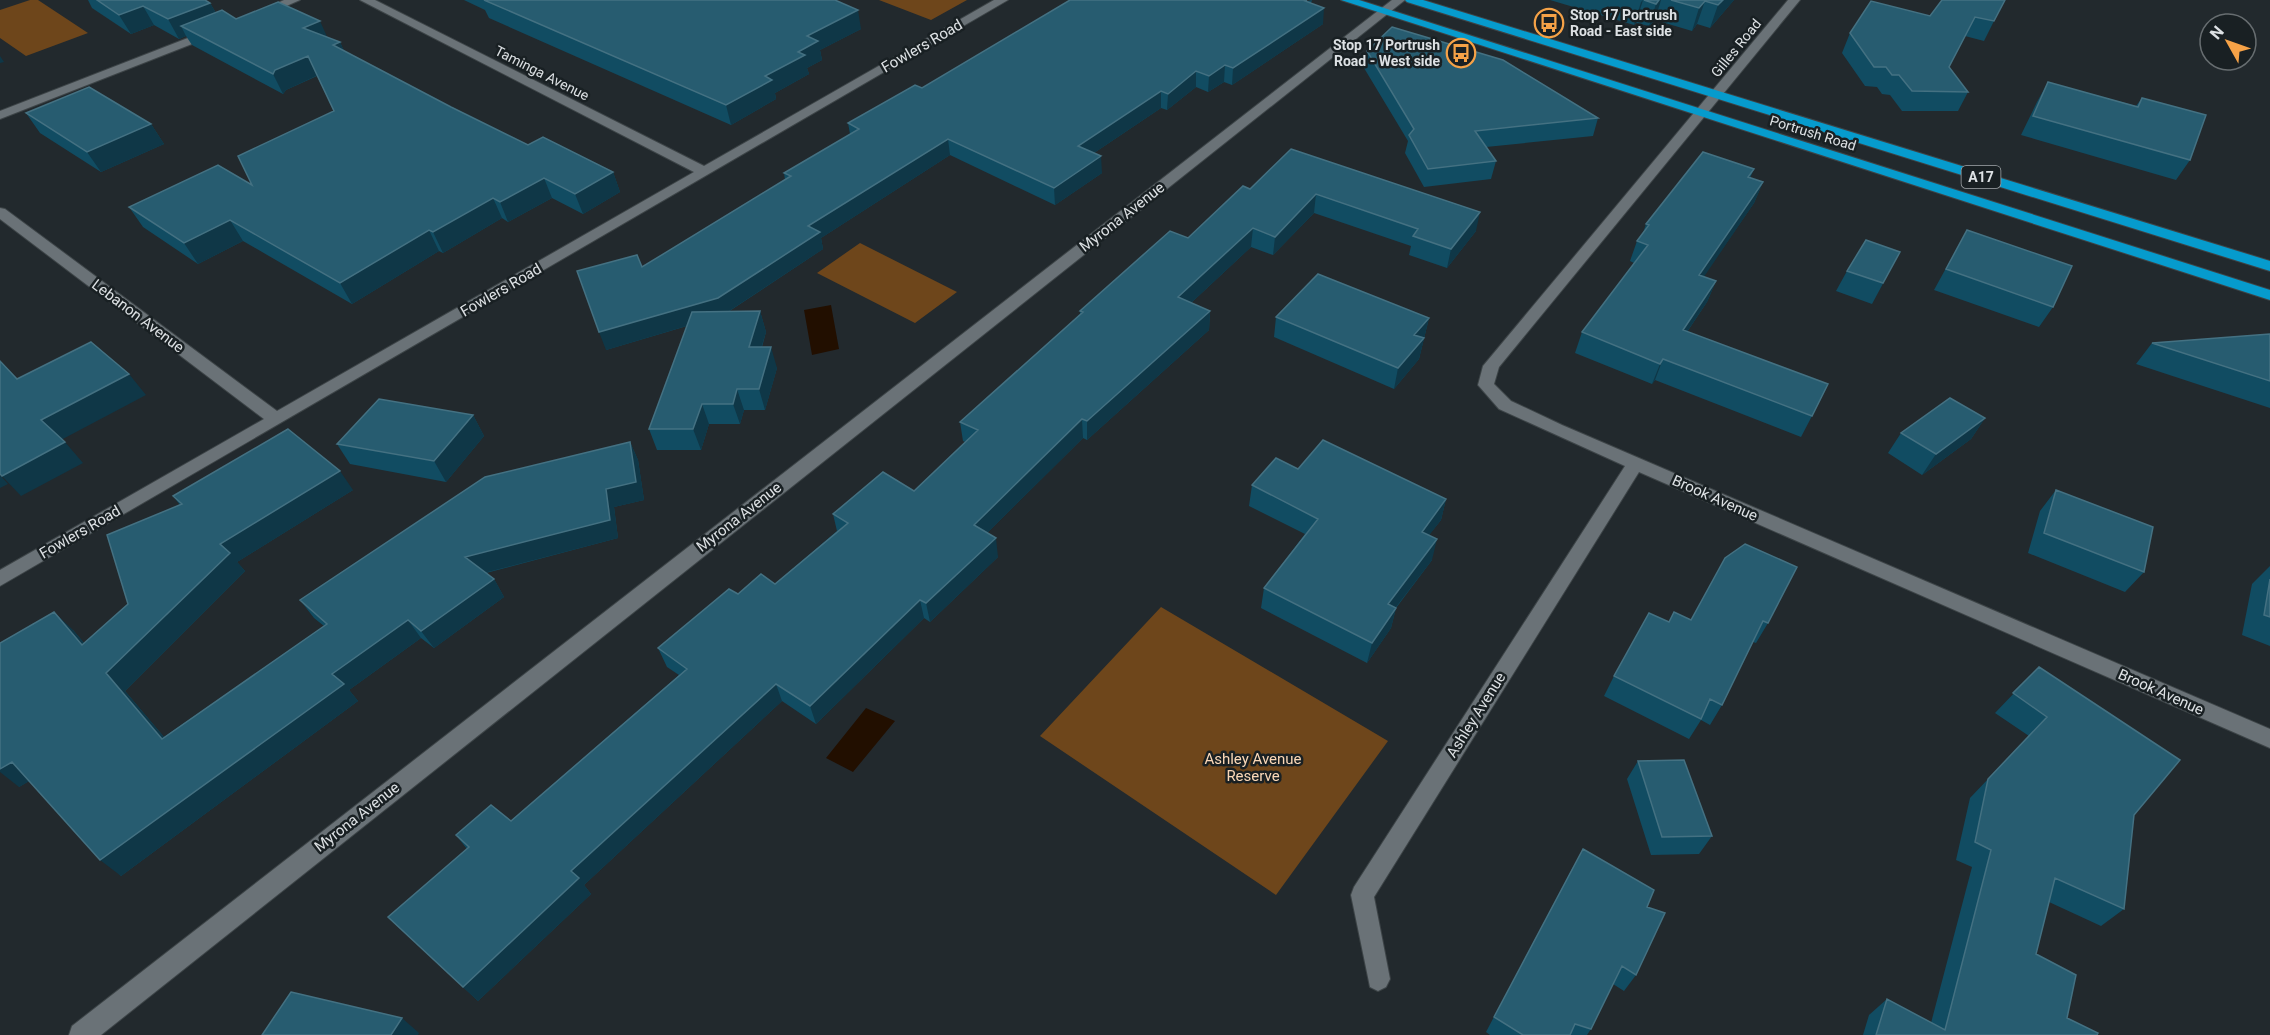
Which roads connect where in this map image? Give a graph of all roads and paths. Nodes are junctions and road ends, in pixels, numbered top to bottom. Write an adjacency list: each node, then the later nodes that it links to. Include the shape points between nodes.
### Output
1 (294, 0): 9 (street)
2 (366, 0): 14 (street, Taminga Avenue)
3 (1002, 0): 14 (street, Fowlers Road)
4 (1347, 0): 8 (highway, Portrush Road / A17)
5 (1399, 0): 8 (street, Myrona Avenue)
6 (1411, 0): 11 (highway, Portrush Road / A17)
7 (1794, 0): 11 (street, Gilles Road)
8 (1384, 12): 12 (highway, Portrush Road / A17); 23 (street, Myrona Avenue)
9 (250, 17)
10 (218, 30): 13 (street)
11 (1717, 94): 12 (street, Gilles Road); 16 (highway, Portrush Road / A17)
12 (1700, 114): 17 (highway, Portrush Road / A17); 19 (street, Brook Avenue, via 1491,366 1486,385 1505,405)
13 (0, 115)
14 (704, 172): 18 (street, Fowlers Road)
15 (0, 212): 18 (street, Lebanon Avenue)
16 (2270, 266)
17 (2270, 295)
18 (276, 419): 20 (street, Fowlers Road)
19 (1636, 463): 21 (street, Brook Avenue); 22 (street, Ashley Avenue, via 1362,895)
20 (0, 579)
21 (2270, 739)
22 (1378, 979)
23 (81, 1035)

